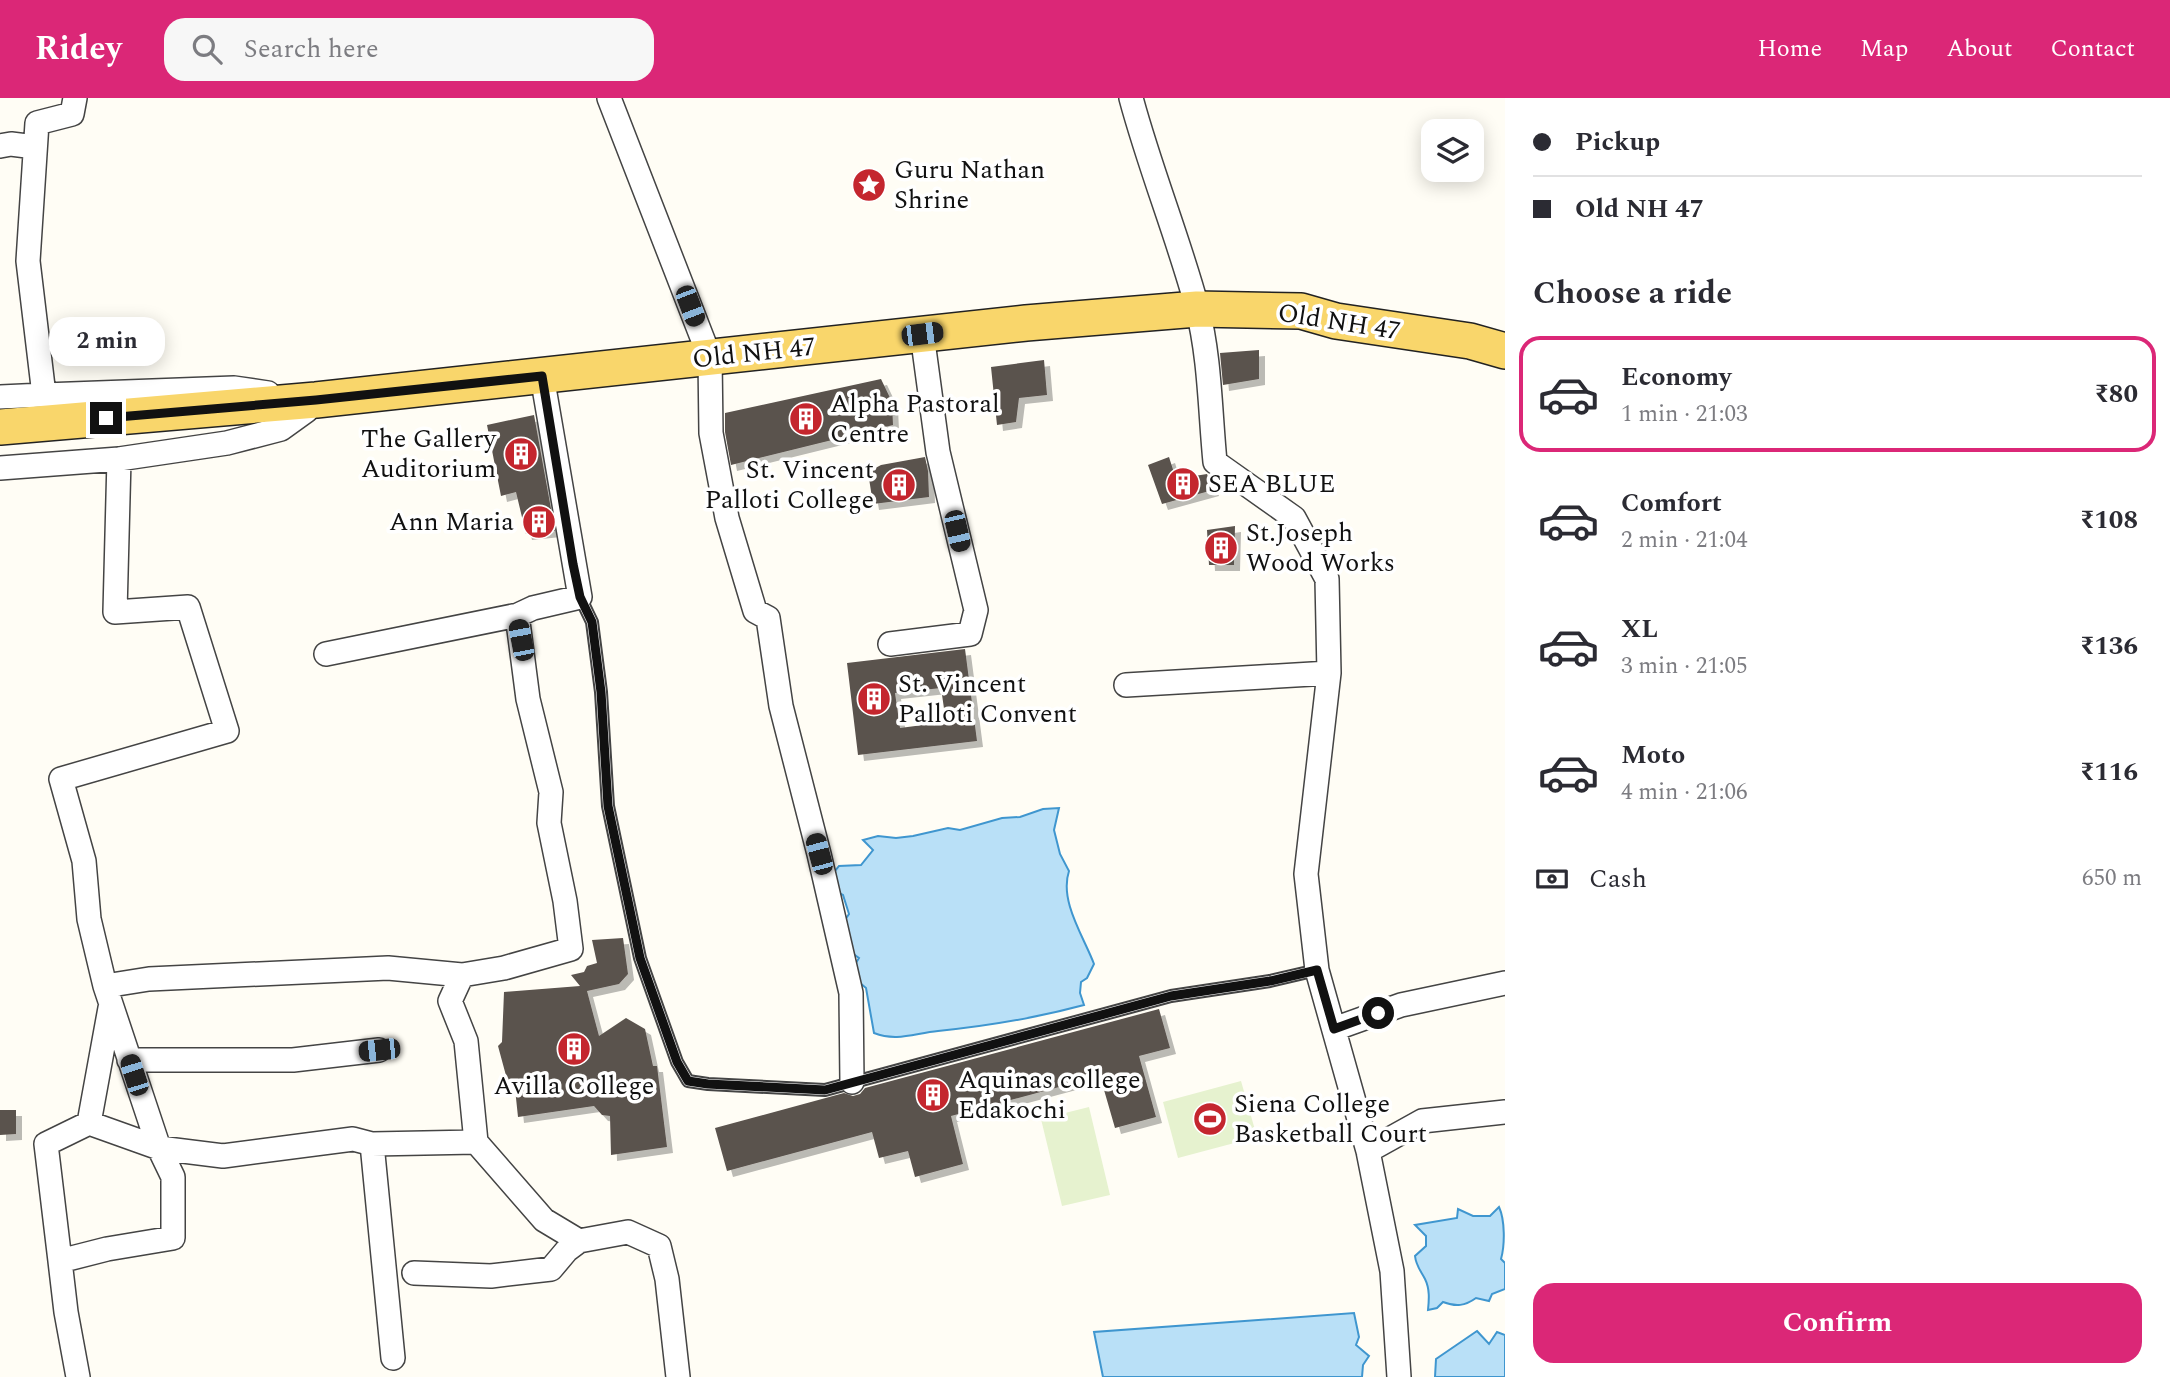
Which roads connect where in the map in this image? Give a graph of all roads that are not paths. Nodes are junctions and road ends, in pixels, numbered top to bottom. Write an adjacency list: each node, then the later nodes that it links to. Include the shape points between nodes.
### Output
1 (75, 98): 5 (street, via 72,114 37,123)
2 (609, 98): 9 (street)
3 (1131, 98): 6 (street)
4 (0, 146): 5 (street)
5 (36, 147): 11 (street, via 28,261)
6 (1197, 309): 7 (main road, Old NH 47); 8 (main road, Old NH 47, via 1301,311); 21 (street, via 1215,462 1294,518 1327,579)
7 (922, 334): 9 (main road, Old NH 47); 19 (street, via 938,452 976,610 970,634)
8 (1505, 351)
9 (710, 358): 10 (main road, Old NH 47); 30 (street, via 712,433 727,518 755,611 768,618 781,706 851,993)
10 (542, 376): 13 (main road, Old NH 47); 17 (street)
11 (44, 395): 12 (street); 13 (street, via 234,388)
12 (0, 397)
13 (316, 400): 14 (main road, Old NH 47); 15 (street, via 281,429 227,443)
14 (0, 427)
15 (118, 459): 16 (street); 26 (street, via 115,612 188,607 227,731 61,779 84,861 89,919)
16 (0, 468)
17 (580, 597): 18 (street); 30 (lane, via 592,622 611,819 640,958 677,1062 688,1081 708,1084 825,1090)
18 (518, 615): 20 (street); 24 (street, via 528,699 551,792 549,823 571,948)
19 (890, 644)
20 (326, 654)
21 (1329, 673): 22 (street); 23 (street, via 1306,874)
22 (1126, 685)
23 (1317, 970): 27 (street); 30 (lane, via 1171,996)
24 (462, 975): 26 (street, via 375,968 149,979); 33 (street, via 450,1001 466,1041)
25 (1505, 983): 27 (street, via 1401,1005)
26 (108, 995): 29 (street); 32 (street)
27 (1334, 1029): 36 (street)
28 (379, 1050): 29 (street, via 293,1060)
29 (129, 1060): 35 (street)
30 (852, 1082)
31 (1505, 1112): 36 (street, via 1422,1121)
32 (89, 1123): 35 (street); 38 (street, via 46,1144)
33 (476, 1142): 34 (street); 37 (street, via 544,1220)
34 (372, 1144): 35 (street, via 353,1139 223,1156); 40 (street)
35 (159, 1148): 38 (street, via 173,1177 173,1238)
36 (1367, 1151): 43 (street, via 1392,1271)
37 (579, 1241): 39 (street, via 551,1269 491,1276); 42 (street, via 628,1232 659,1246)
38 (60, 1261): 41 (street)
39 (414, 1273)
40 (393, 1358)
41 (78, 1377)
42 (678, 1377)
43 (1399, 1377)

